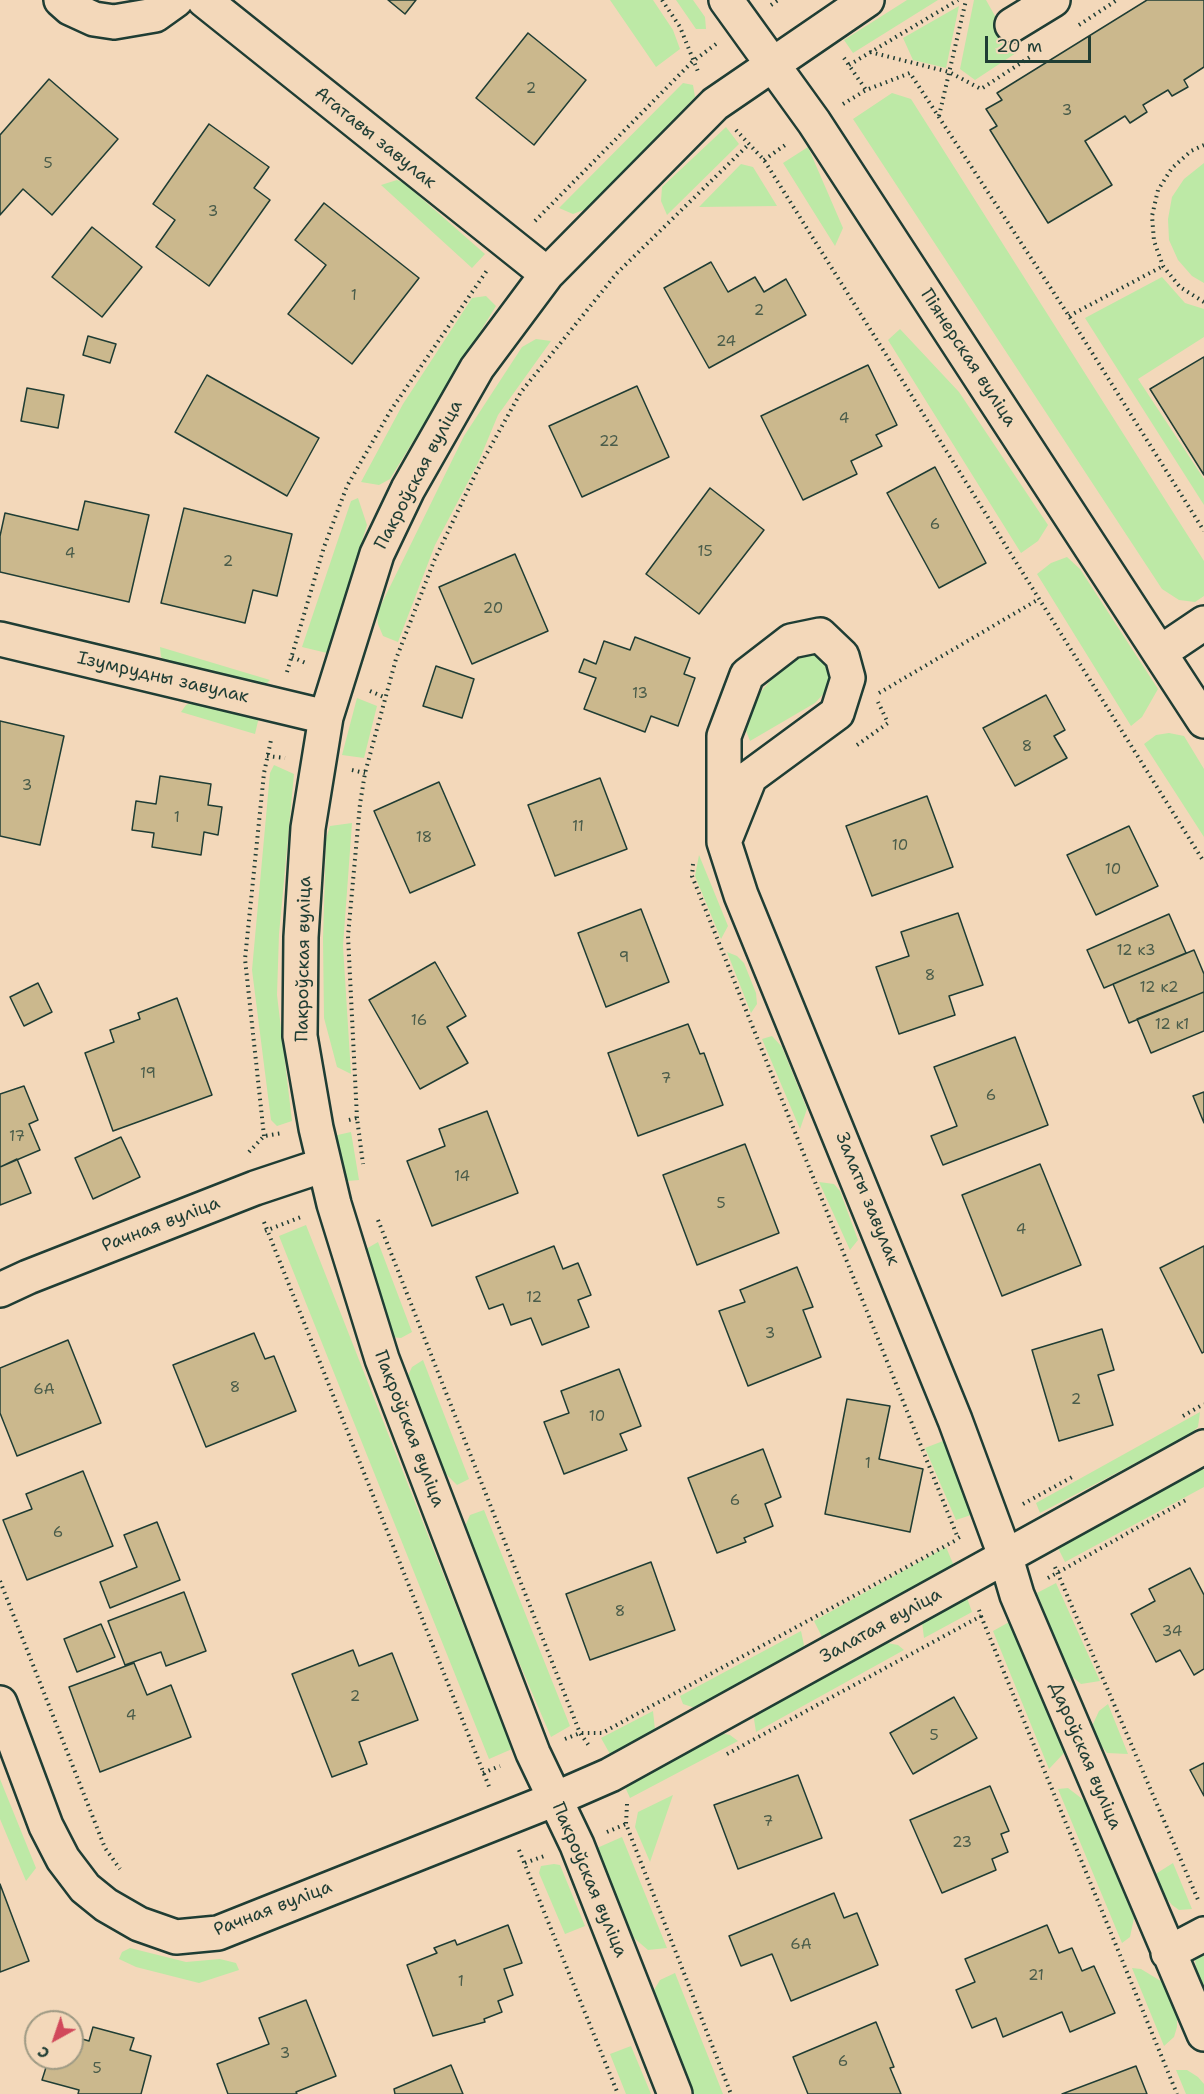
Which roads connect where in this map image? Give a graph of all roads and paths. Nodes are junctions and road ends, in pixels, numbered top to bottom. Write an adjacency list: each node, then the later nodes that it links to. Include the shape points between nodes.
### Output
1 (61, 0): 2 (street, via 94,19 114,22 155,15)
2 (176, 0)
3 (204, 0): 19 (street, Агатавы завулак)
4 (662, 0): 14 (path, via 680,27 692,62)
5 (726, 0): 12 (street, Піянерская вуліца)
6 (867, 0): 11 (street, Пакроўская вуліца)
7 (958, 0): 13 (path)
8 (966, 0): 15 (path)
9 (1053, 0): 10 (street)
10 (1012, 25)
11 (824, 27): 12 (street, Пакроўская вуліца); 13 (path)
12 (770, 64): 14 (street, Пакроўская вуліца); 25 (street, Піянерская вуліца, via 814,122)
13 (849, 65): 15 (path, via 866,90 910,73)
14 (715, 104): 16 (path); 19 (street, Пакроўская вуліца)
15 (939, 117): 21 (path)
16 (748, 145): 31 (path, via 764,160); 32 (path, via 617,273 521,392 434,561 396,659 360,804 348,936)
17 (1204, 145): 18 (path, via 1172,168 1158,190 1152,216 1154,241)
18 (1163, 266): 20 (path, via 1180,287); 21 (path)
19 (547, 274): 27 (street, Пакроўская вуліца, via 477,368 408,489 377,554)
20 (1204, 302)
21 (1069, 316): 22 (path)
22 (1204, 531)
23 (1204, 623): 25 (street)
24 (0, 639): 27 (street, Ізумрудны завулак)
25 (1161, 652): 28 (street, Піянерская вуліца)
26 (875, 696): 29 (path, via 888,723)
27 (326, 717): 33 (street, Пакроўская вуліца, via 308,828 300,1036)
28 (1204, 721)
29 (852, 748)
30 (724, 842): 30 (street, Залаты завулак, via 724,736 747,675 791,640 820,635 842,656 848,678 837,713 750,777); 40 (street, Залаты завулак, via 741,895 904,1290)
31 (1204, 862)
32 (357, 1118)
33 (324, 1165): 34 (street, Рачная вуліца, via 244,1192); 43 (street, Пакроўская вуліца, via 382,1359 533,1753)
34 (0, 1290)
35 (1204, 1404): 36 (path)
36 (1179, 1418)
37 (1204, 1447): 40 (street, Залатая вуліца)
38 (1078, 1473): 39 (path)
39 (1017, 1507)
40 (1006, 1558): 43 (street, Залатая вуліца, via 610,1774); 46 (street, Дароўская вуліца, via 1017,1595)
41 (0, 1581): 44 (path, via 105,1848)
42 (0, 1703): 43 (street, Рачная вуліца, via 46,1826 63,1860 85,1888 106,1905 139,1924 176,1937 218,1933)
43 (555, 1799): 48 (street, Пакроўская вуліца, via 577,1845)
44 (123, 1872)
45 (1204, 1934): 46 (street)
46 (1168, 1953): 47 (street, Дароўская вуліца)
47 (1204, 2034)
48 (675, 2094)

